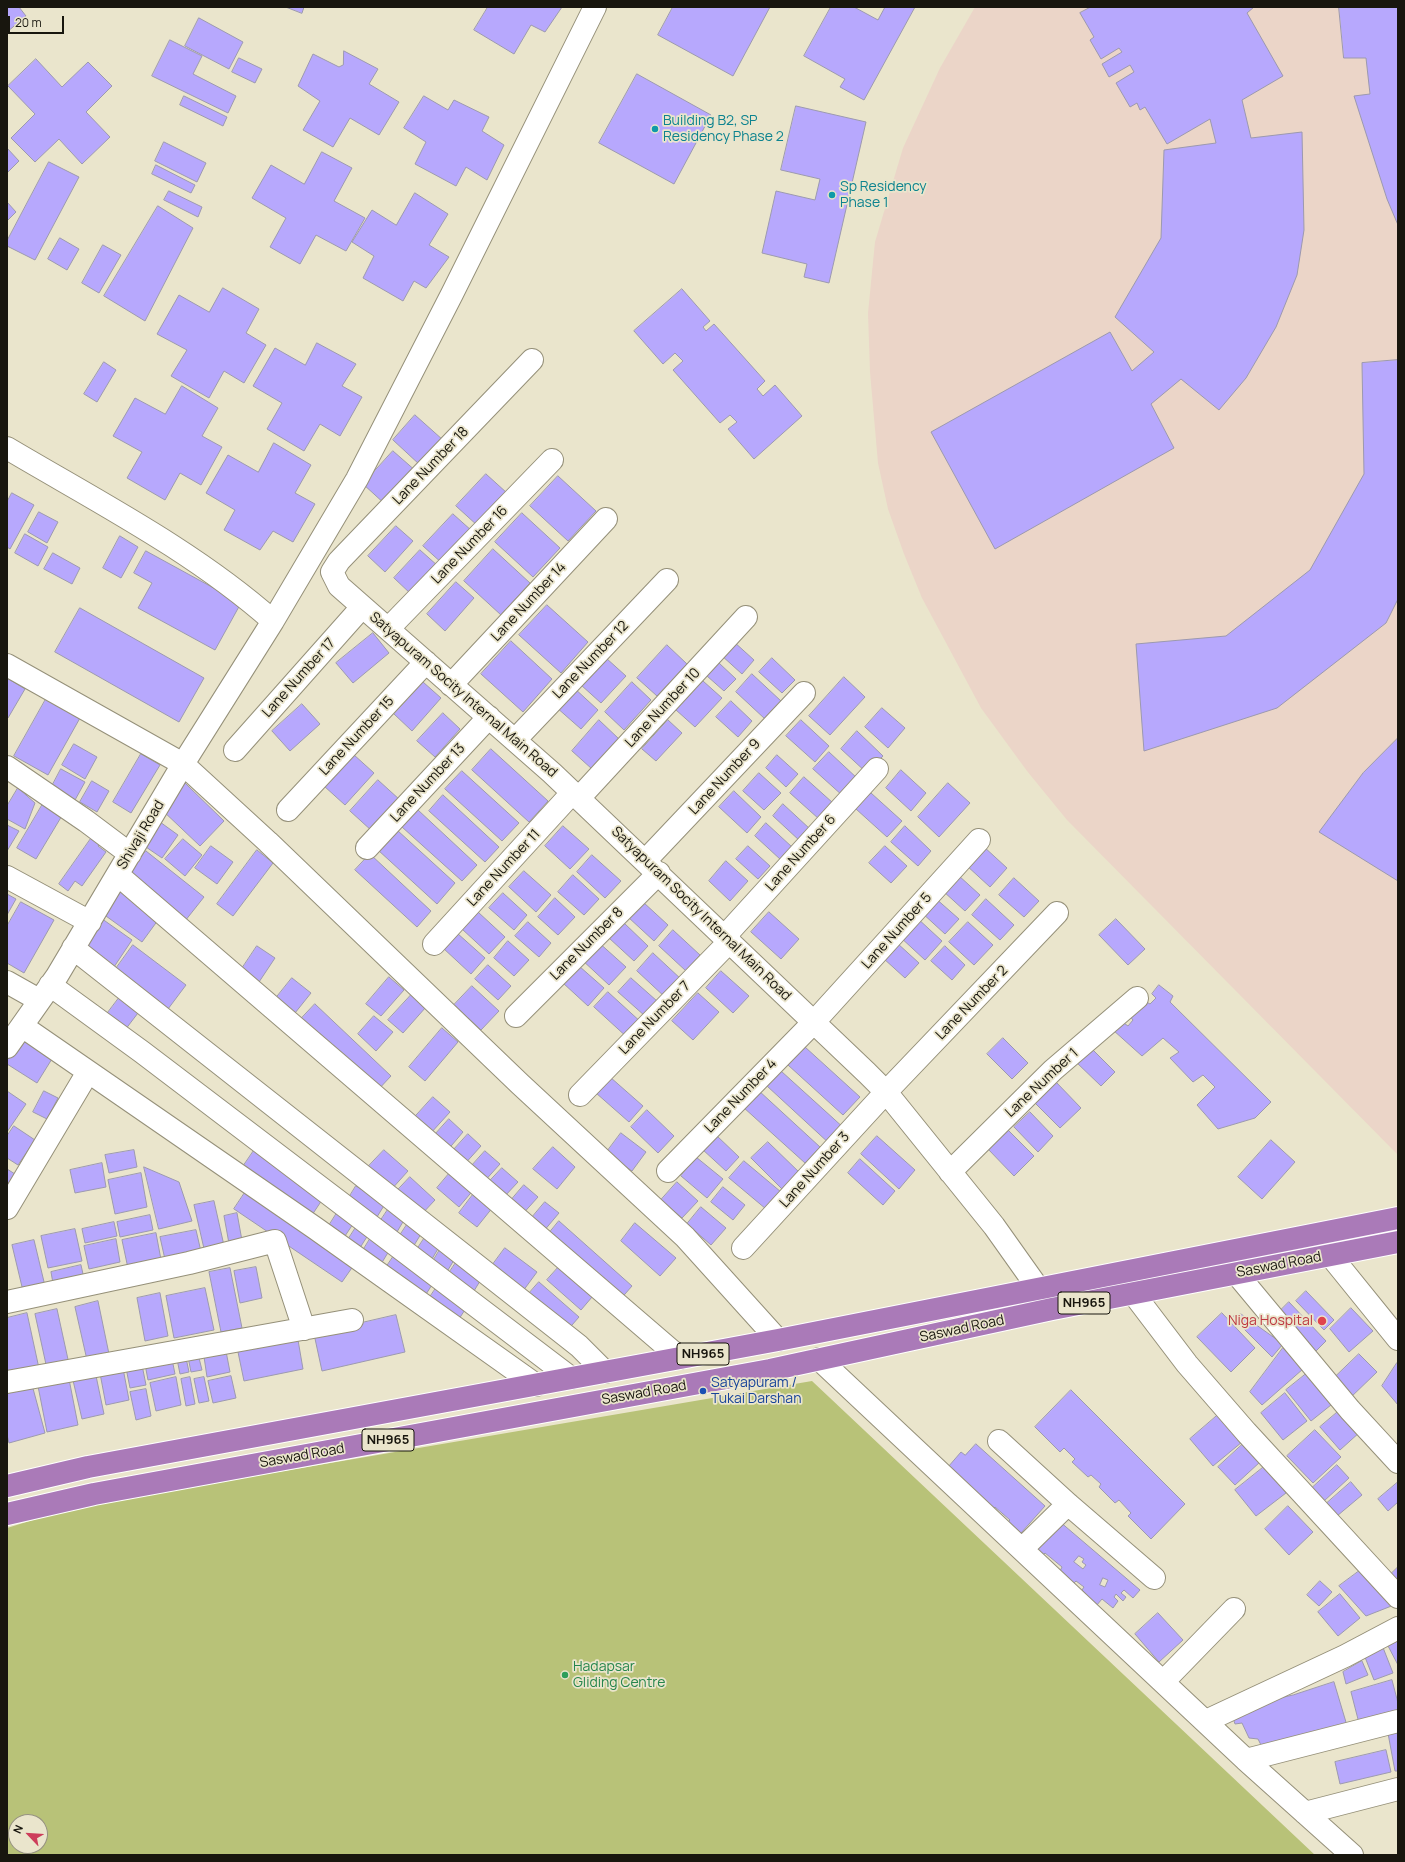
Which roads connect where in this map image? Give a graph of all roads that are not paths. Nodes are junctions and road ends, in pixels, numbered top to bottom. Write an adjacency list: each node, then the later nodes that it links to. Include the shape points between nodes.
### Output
1 (595, 7): 10 (street, Shivaji Road, via 357,479)
2 (532, 360): 6 (street, Lane Number 18, via 340,560)
3 (7, 448): 10 (street, via 148,532 242,594)
4 (552, 460): 11 (street, Lane Number 16)
5 (606, 519): 14 (street, Lane Number 14)
6 (332, 572): 8 (street, Satyapuram Socity Internal Main Road, via 339,586)
7 (667, 580): 17 (street, Lane Number 12)
8 (362, 607): 11 (street, Satyapuram Socity Internal Main Road); 18 (street, Lane Number 17)
9 (746, 617): 22 (street, Lane Number 10)
10 (273, 621): 19 (street, Shivaji Road)
11 (388, 629): 12 (street, Satyapuram Socity Internal Main Road)
12 (426, 662): 14 (street, Satyapuram Socity Internal Main Road); 23 (street, Lane Number 15)
13 (7, 665): 19 (street)
14 (451, 685): 16 (street, Satyapuram Socity Internal Main Road)
15 (804, 693): 27 (street, Lane Number 9)
16 (489, 717): 17 (street, Satyapuram Socity Internal Main Road); 25 (street, Lane Number 13)
17 (515, 740): 22 (street, Satyapuram Socity Internal Main Road)
18 (235, 750)
19 (184, 764): 26 (street, Shivaji Road); 59 (street, via 685,1237)
20 (7, 767): 26 (street)
21 (877, 769): 32 (street, Lane Number 6)
22 (576, 795): 27 (street, Satyapuram Socity Internal Main Road); 33 (street, Lane Number 11)
23 (288, 810)
24 (979, 840): 39 (street, Lane Number 5)
25 (367, 848)
26 (130, 854): 28 (street, Shivaji Road)
27 (652, 867): 32 (street, Satyapuram Socity Internal Main Road); 38 (street, Lane Number 8)
28 (118, 875): 31 (street, Shivaji Road); 60 (street)
29 (7, 877): 31 (street)
30 (1057, 913): 43 (street, Lane Number 2)
31 (90, 922): 34 (street, Shivaji Road)
32 (727, 939): 39 (street, Satyapuram Socity Internal Main Road); 44 (street, Lane Number 7)
33 (434, 944)
34 (73, 948): 36 (street, Shivaji Road); 62 (street, via 579,1346)
35 (7, 982): 36 (street)
36 (45, 993): 40 (street, Shivaji Road); 63 (street, via 142,1052)
37 (1137, 998): 46 (street, Lane Number 1, via 1053,1070)
38 (516, 1016)
39 (814, 1022): 43 (street, Satyapuram Socity Internal Main Road); 45 (street, Lane Number 4)
40 (22, 1026): 41 (street, Shivaji Road); 42 (street)
41 (7, 1047)
42 (88, 1072): 47 (street); 65 (street, via 315,1228)
43 (886, 1092): 46 (street, Satyapuram Socity Internal Main Road); 50 (street, Lane Number 3)
44 (580, 1095)
45 (668, 1171)
46 (950, 1172): 53 (street, Satyapuram Socity Internal Main Road, via 994,1226)
47 (7, 1208)
48 (1398, 1218): 53 (highway, Saswad Road / NH965)
49 (1398, 1242): 51 (highway, Saswad Road / NH965)
50 (743, 1248)
51 (1330, 1255): 52 (highway, Saswad Road / NH965); 58 (street)
52 (1236, 1273): 54 (highway, Saswad Road / NH965); 67 (street, via 1350,1410)
53 (1038, 1288): 59 (highway, Saswad Road / NH965)
54 (1133, 1293): 61 (highway, Saswad Road / NH965); 73 (street, via 1187,1364 1246,1432)
55 (7, 1302): 57 (street, via 275,1242)
56 (352, 1320): 57 (street)
57 (304, 1329): 64 (street)
58 (1398, 1339)
59 (778, 1340): 60 (highway, Saswad Road / NH965)
60 (680, 1358): 62 (highway, Saswad Road / NH965)
61 (819, 1360): 70 (highway, Saswad Road / NH965, via 94,1494); 71 (street)
62 (605, 1372): 63 (highway, Saswad Road / NH965)
63 (571, 1378): 65 (highway, Saswad Road / NH965)
64 (7, 1382)
65 (536, 1385): 68 (highway, Saswad Road / NH965, via 88,1467)
66 (999, 1441): 69 (street)
67 (1398, 1462)
68 (7, 1486)
69 (1068, 1504): 71 (street); 72 (street)
70 (7, 1514)
71 (1022, 1548): 76 (street)
72 (1154, 1578)
73 (1398, 1597)
74 (1234, 1609): 76 (street)
75 (1398, 1628): 77 (street, via 1345,1656)
76 (1164, 1681): 77 (street)
77 (1206, 1721): 79 (street)
78 (1398, 1722): 79 (street)
79 (1246, 1760): 81 (street)
80 (1398, 1790): 81 (street)
81 (1305, 1813): 82 (street)
82 (1352, 1855)

